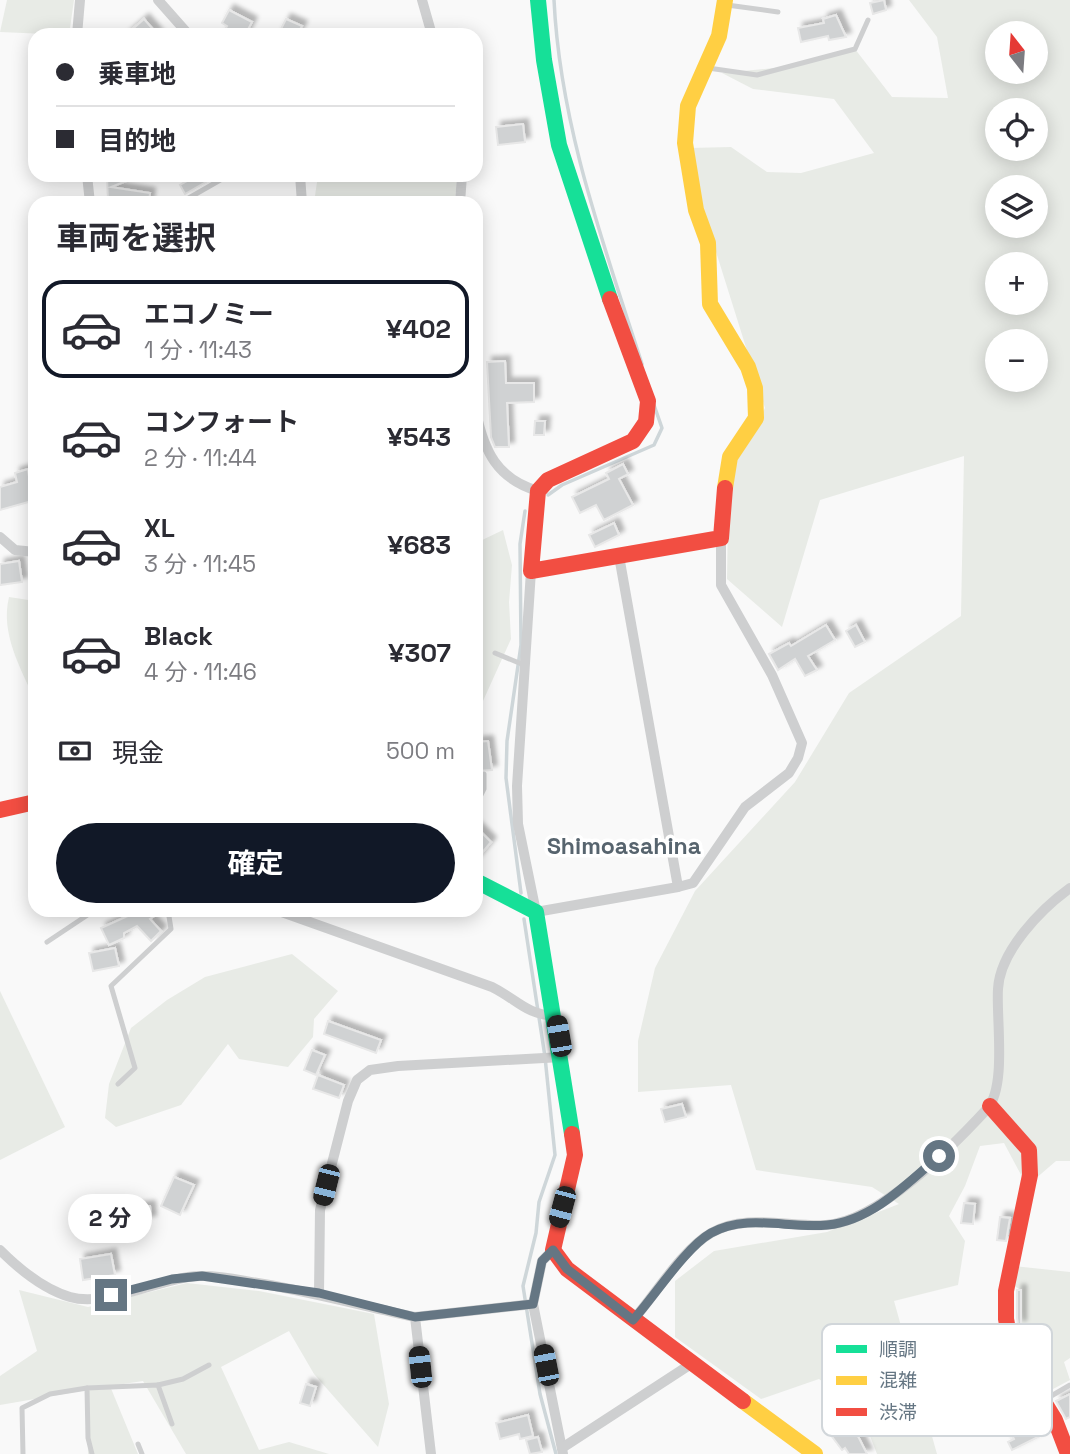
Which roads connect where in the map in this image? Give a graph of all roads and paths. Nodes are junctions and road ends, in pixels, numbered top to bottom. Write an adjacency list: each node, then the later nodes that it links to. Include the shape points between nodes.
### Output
1 (80, 0): 8 (street)
2 (422, 0): 10 (street)
3 (538, 0): 15 (street, via 559,145 621,334 648,401 646,422 633,441 548,480)
4 (163, 2): 9 (street)
5 (724, 2): 6 (lane); 11 (street, via 719,36)
6 (778, 12)
7 (868, 20): 11 (lane, via 855,48 805,64 757,75)
8 (77, 28)
9 (184, 28)
10 (430, 28)
11 (705, 68): 17 (street, via 688,106 689,180 708,243 710,304 748,368 756,418 726,468)
12 (217, 182): 13 (lane)
13 (192, 196)
14 (483, 443): 15 (street, via 498,468 516,485)
15 (538, 491): 20 (street)
16 (0, 537): 18 (street, via 15,550)
17 (721, 538): 19 (street); 28 (street, via 722,585 772,675 802,743 789,774 745,807 693,883)
18 (28, 551)
19 (619, 556): 20 (street); 28 (street)
20 (531, 570): 22 (street)
21 (495, 653): 22 (lane)
22 (521, 664): 30 (street, via 518,811)
23 (484, 774): 24 (lane)
24 (483, 791)
25 (28, 804): 26 (street)
26 (0, 810)
27 (483, 885): 30 (street)
28 (678, 887): 30 (street)
29 (1070, 888): 38 (street, via 1022,933 998,987 1000,1064)
30 (536, 912): 35 (street)
31 (84, 917): 34 (lane)
32 (169, 917): 37 (lane, via 172,929 111,986 135,1068)
33 (296, 917): 35 (street, via 492,987 533,1014)
34 (47, 942)
35 (551, 1016): 36 (street)
36 (558, 1057): 40 (street, via 575,1155); 41 (street, via 398,1066 370,1070 357,1080 320,1210)
37 (118, 1084)
38 (990, 1107): 44 (street, via 902,1189 850,1219 828,1225 741,1223 710,1234); 45 (street, via 1029,1150 1030,1175 1006,1291)
39 (0, 1250): 41 (street, via 50,1288 90,1300 202,1276)
40 (553, 1250): 42 (street, via 542,1261); 44 (street, via 567,1269)
41 (319, 1293): 43 (street)
42 (527, 1305): 43 (street); 55 (street)
43 (415, 1317): 59 (street)
44 (633, 1320): 46 (street)
45 (1007, 1324)
46 (691, 1364): 55 (street); 60 (street)
47 (209, 1365): 48 (lane, via 183,1379)
48 (158, 1385): 50 (lane); 53 (lane)
49 (1070, 1385): 51 (lane)
50 (87, 1388): 56 (lane, via 50,1394 22,1408); 57 (lane)
51 (1052, 1396)
52 (1052, 1420): 61 (street)
53 (172, 1424)
54 (138, 1444): 58 (lane)
55 (563, 1451)
56 (23, 1454)
57 (92, 1454)
58 (142, 1454)
59 (431, 1454)
60 (815, 1454)
61 (1068, 1454)

